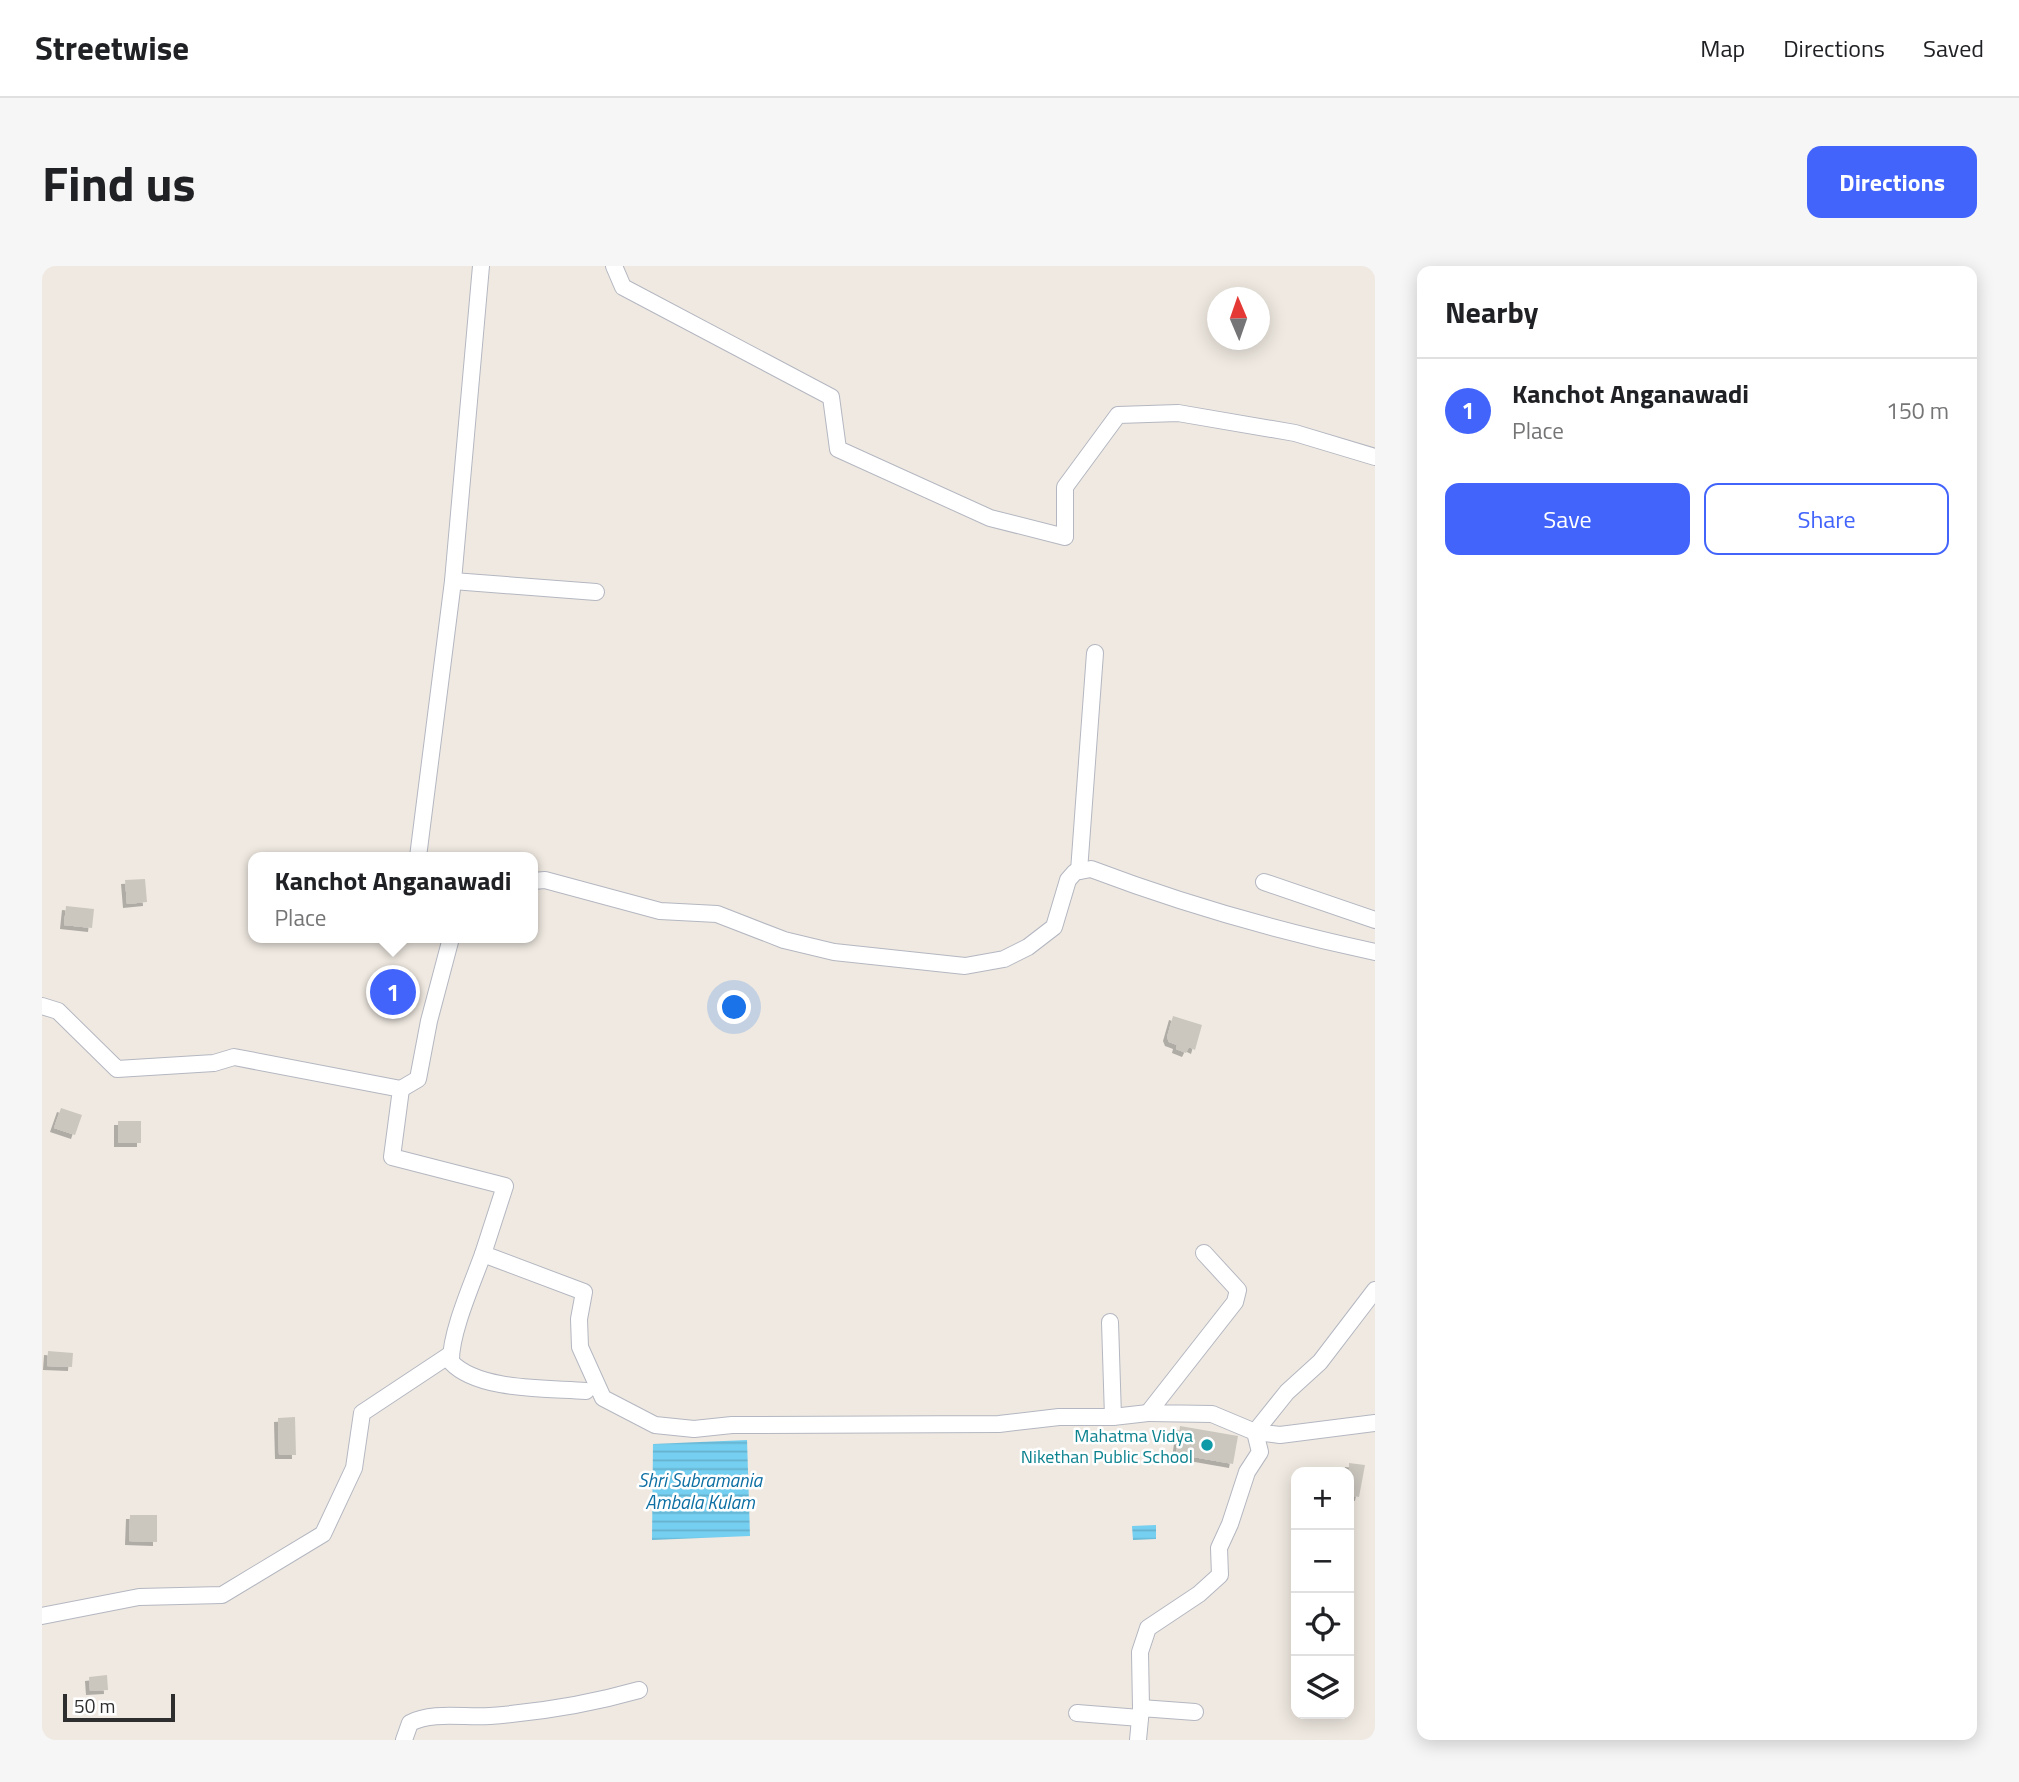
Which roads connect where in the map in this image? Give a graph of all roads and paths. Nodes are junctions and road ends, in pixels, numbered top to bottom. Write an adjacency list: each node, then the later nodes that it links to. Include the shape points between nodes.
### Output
1 (481, 266): 4 (street)
2 (614, 266): 3 (street, via 623,287 831,397 838,449 990,518 1052,534 1065,537 1065,486 1118,415 1178,413 1294,433)
3 (1375, 457)
4 (453, 581): 5 (street); 7 (street)
5 (596, 592)
6 (1095, 653): 8 (street)
7 (419, 852)
8 (1079, 871): 9 (street, via 1068,880 1054,928 1004,959 964,966 834,952 784,940 717,914 660,911); 13 (street, via 1091,869 1195,907)
9 (538, 881)
10 (1264, 882): 11 (street)
11 (1375, 920)
12 (450, 943): 15 (street, via 418,1079)
13 (1375, 952)
14 (42, 1006): 15 (street, via 58,1011 117,1069 215,1063 234,1057)
15 (401, 1089): 17 (street, via 392,1157 505,1186)
16 (1204, 1253): 22 (street, via 1238,1290 1235,1302)
17 (483, 1254): 20 (street); 23 (street, via 584,1292 580,1347 603,1398 655,1425 695,1429 999,1424)
18 (1375, 1290): 25 (street, via 1320,1362 1287,1392)
19 (1110, 1322): 23 (street)
20 (451, 1354): 21 (street, via 459,1371 482,1382); 26 (street, via 362,1413 354,1468 323,1534 222,1595 139,1597)
21 (586, 1391)
22 (1148, 1413): 23 (street); 25 (street, via 1212,1414)
23 (1113, 1417)
24 (1375, 1423): 25 (street, via 1280,1435)
25 (1255, 1432): 30 (street, via 1260,1452 1247,1472 1219,1548 1220,1575 1148,1628 1140,1652)
26 (42, 1616)
27 (639, 1690): 31 (street, via 549,1709 421,1718 410,1723)
28 (1195, 1712): 30 (street)
29 (1077, 1713): 30 (street)
30 (1140, 1713): 32 (street)
31 (404, 1740)
32 (1138, 1740)

